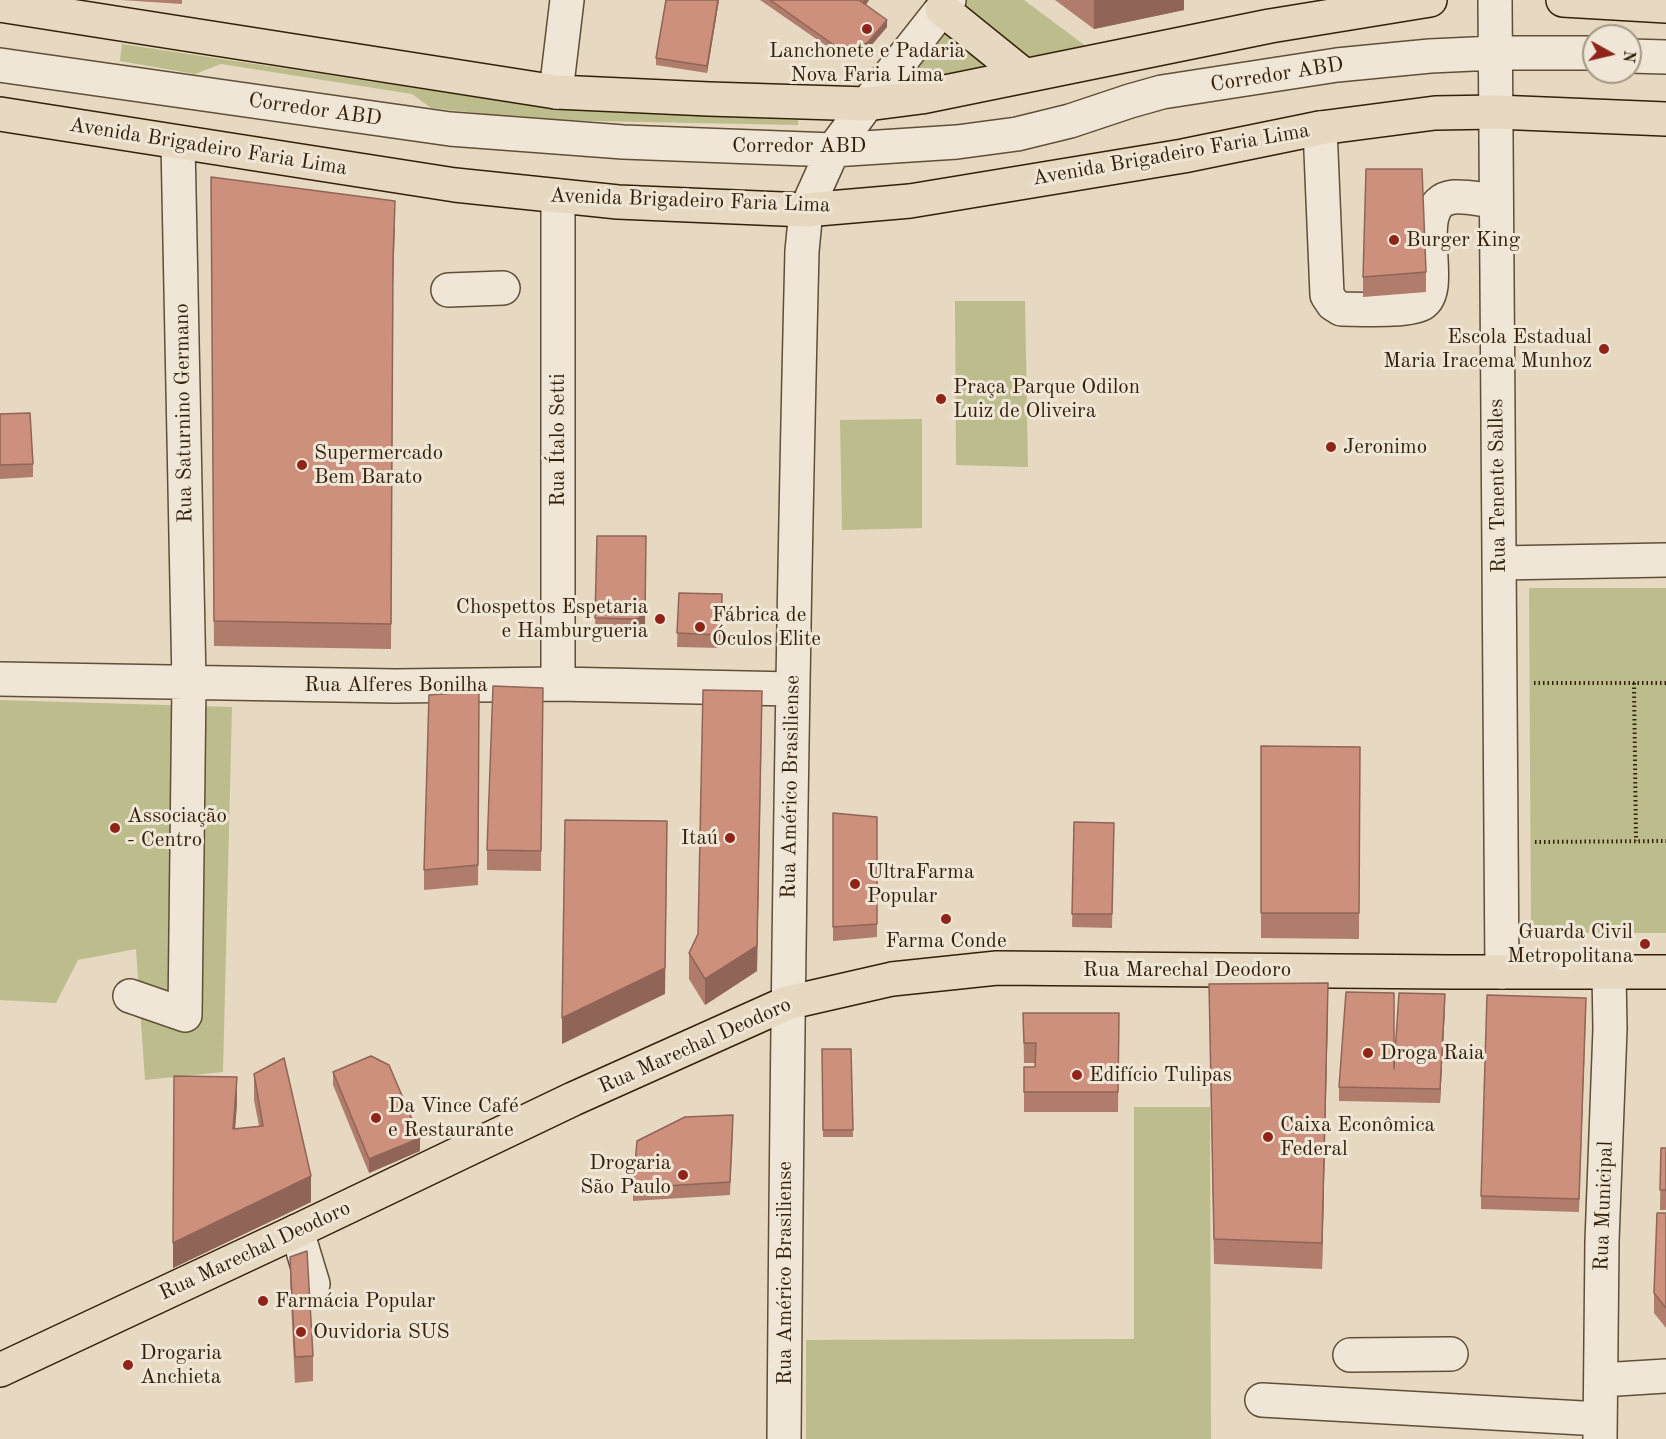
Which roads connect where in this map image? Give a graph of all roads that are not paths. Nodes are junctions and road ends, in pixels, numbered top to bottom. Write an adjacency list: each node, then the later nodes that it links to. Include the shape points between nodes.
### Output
1 (567, 0): 14 (street)
2 (1430, 0): 13 (main road, via 1270,26)
3 (1495, 0): 8 (street, Rua Tenente Salles)
4 (1563, 0): 7 (main road)
5 (0, 5): 14 (main road)
6 (945, 5): 13 (main road); 15 (street, Rua Américo Brasiliense)
7 (1666, 6)
8 (1495, 53): 9 (street, Corredor ABD); 16 (street, Rua Tenente Salles); 21 (street, Corredor ABD, via 1337,65 1162,92 1017,134)
9 (1582, 53)
10 (1642, 56): 11 (street)
11 (1666, 57)
12 (0, 65): 21 (street, Corredor ABD, via 450,129 623,142)
13 (1024, 76): 15 (main road)
14 (556, 92): 15 (main road)
15 (867, 104): 21 (street, Rua Américo Brasiliense)
16 (1496, 112): 18 (main road, Avenida Brigadeiro Faria Lima); 19 (main road, Avenida Brigadeiro Faria Lima, via 1435,113); 23 (street, Rua Tenente Salles)
17 (0, 114): 20 (main road, Avenida Brigadeiro Faria Lima)
18 (1666, 119)
19 (1320, 128): 23 (street, via 1327,295 1341,309 1412,308 1425,303 1431,291 1431,220 1436,207 1454,197); 24 (main road, Avenida Brigadeiro Faria Lima, via 1183,156 921,199)
20 (178, 143): 22 (main road, Avenida Brigadeiro Faria Lima, via 454,185); 30 (street, Rua Saturnino Germano)
21 (833, 150): 24 (street, Rua Américo Brasiliense)
22 (558, 196): 24 (main road, Avenida Brigadeiro Faria Lima); 31 (street, Rua Ítalo Setti)
23 (1496, 201): 28 (street, Rua Tenente Salles)
24 (806, 210): 32 (street, Rua Américo Brasiliense)
25 (503, 288): 26 (street)
26 (448, 290)
27 (1666, 560): 28 (street)
28 (1499, 563): 33 (street, Rua Tenente Salles)
29 (0, 679): 30 (street, Rua Alferes Bonilha)
30 (189, 683): 31 (street, Rua Alferes Bonilha); 36 (street, Rua Saturnino Germano, via 184,1015)
31 (558, 684): 32 (street, Rua Alferes Bonilha)
32 (792, 689): 37 (street, Rua Américo Brasiliense)
33 (1502, 972): 35 (main road, Rua Marechal Deodoro); 37 (main road, Rua Marechal Deodoro, via 997,968 892,979)
34 (1666, 972): 35 (main road, Rua Marechal Deodoro)
35 (1609, 973): 44 (street, Rua Municipal)
36 (130, 996)
37 (787, 1003): 38 (main road, Rua Marechal Deodoro, via 573,1099); 47 (street, Rua Américo Brasiliense)
38 (297, 1231): 39 (street); 42 (main road, Rua Marechal Deodoro)
39 (313, 1284)
40 (1451, 1354): 41 (street)
41 (1350, 1355)
42 (0, 1370)
43 (1666, 1376): 44 (street)
44 (1601, 1380): 46 (street, Rua Municipal)
45 (1263, 1400): 46 (street)
46 (1600, 1429)
47 (784, 1439)

